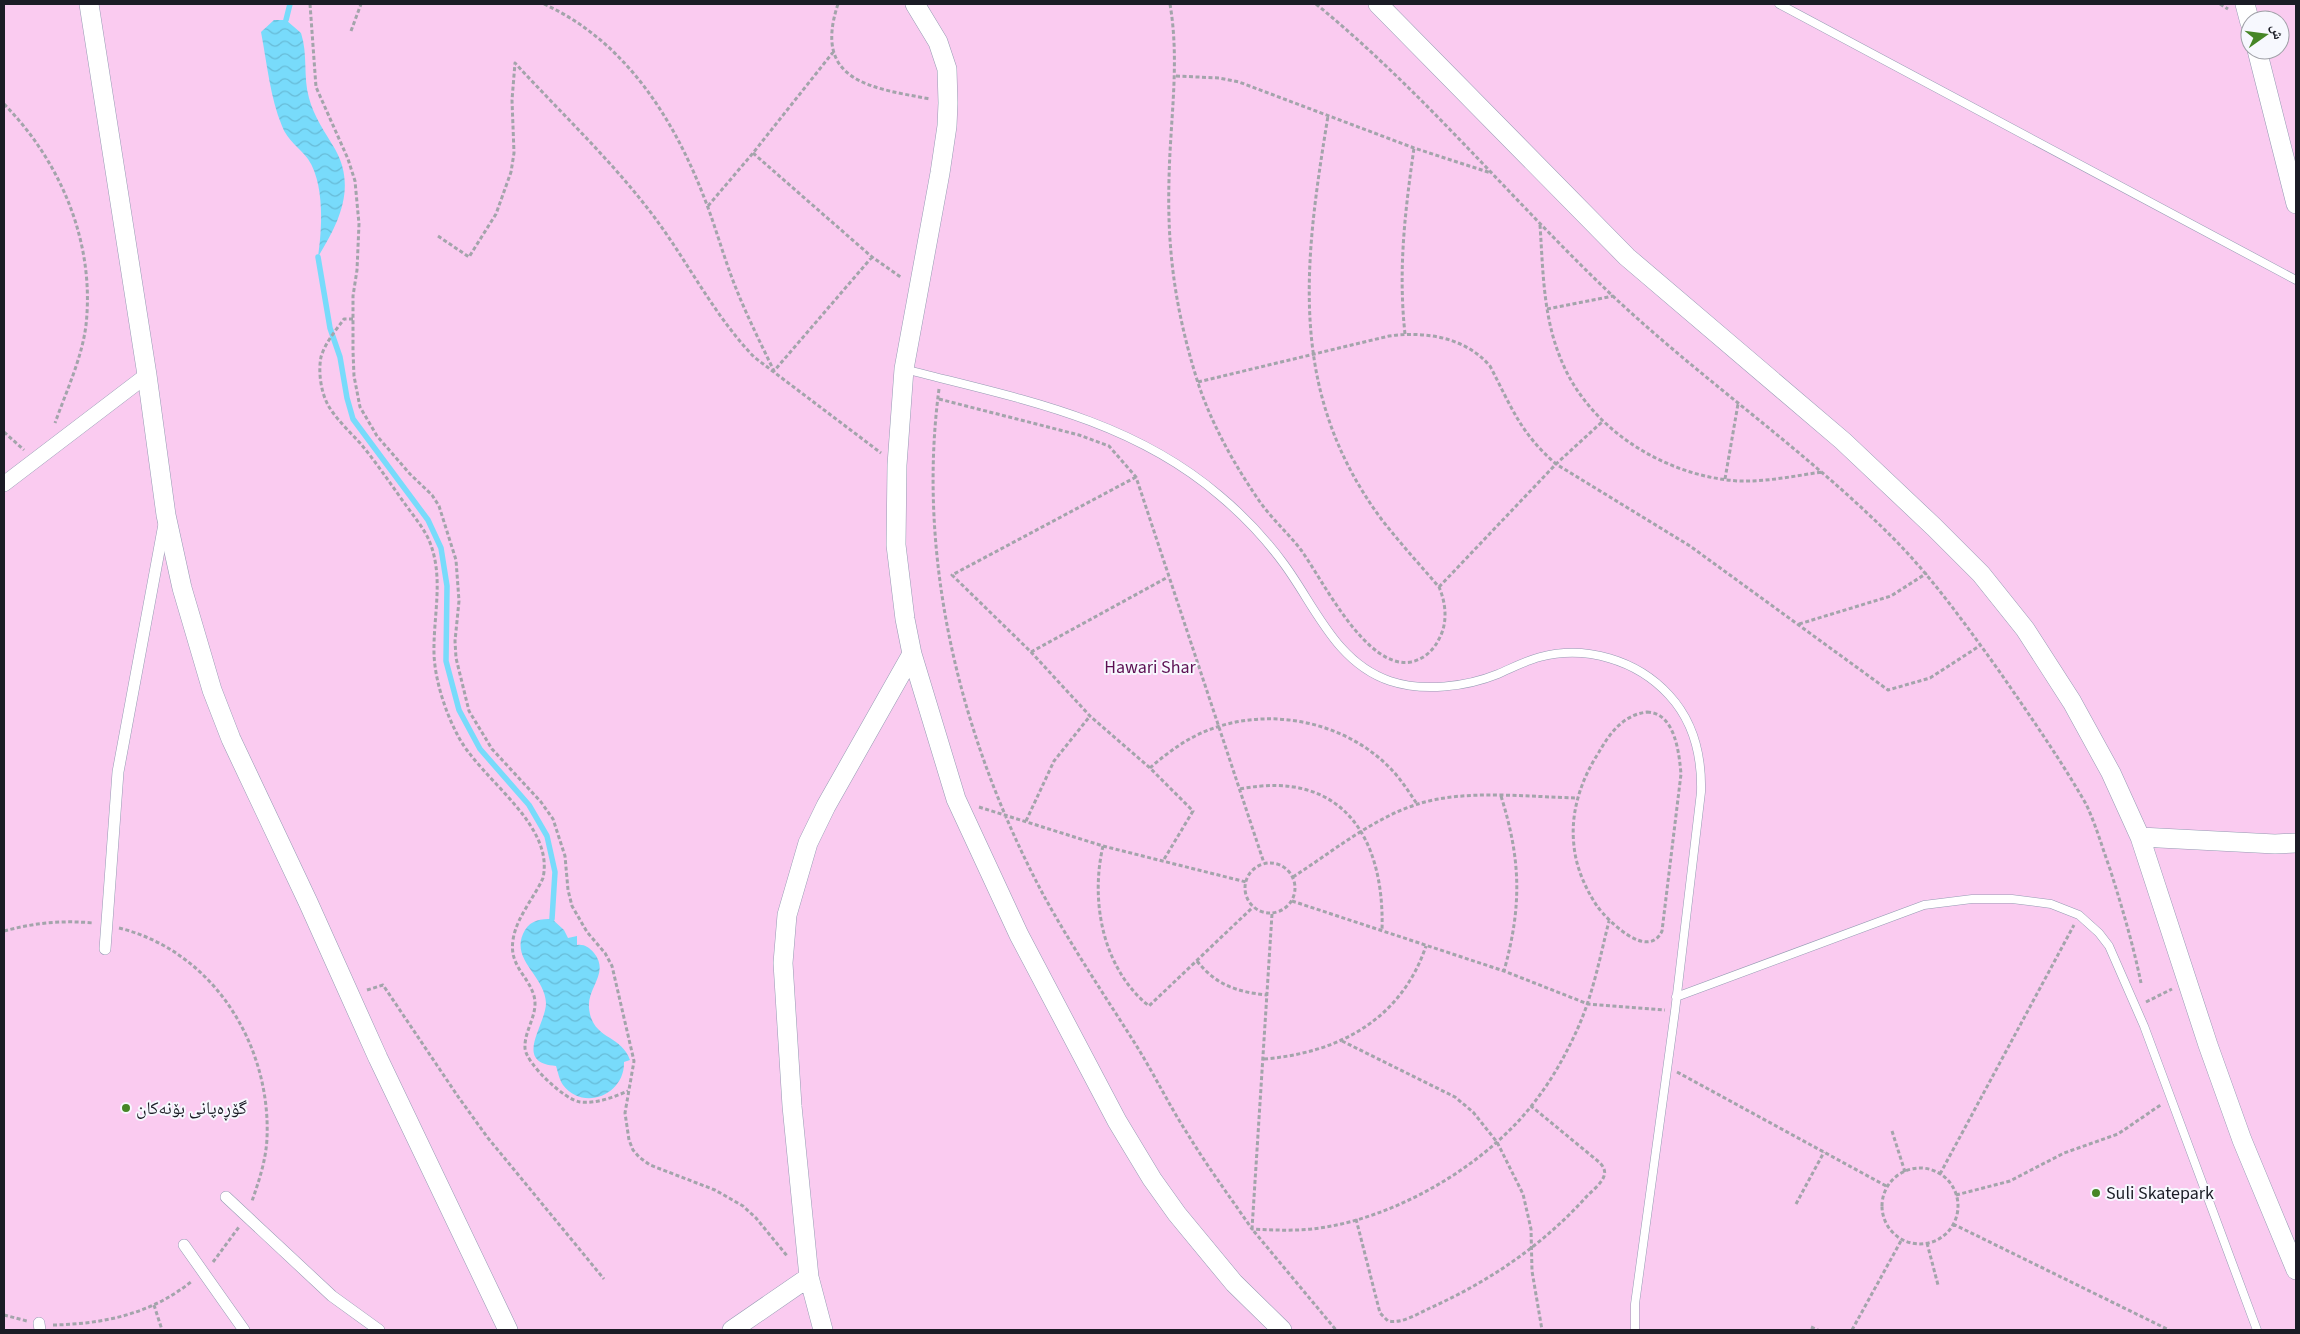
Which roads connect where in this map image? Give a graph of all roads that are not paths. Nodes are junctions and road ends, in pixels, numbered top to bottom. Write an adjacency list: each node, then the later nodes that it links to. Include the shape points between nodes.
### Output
1 (90, 4): 9 (street)
2 (915, 4): 8 (street, via 938,42 947,69 948,103 940,173)
3 (1378, 4): 13 (street, via 1627,257 1843,440 1981,574 2025,629 2072,702 2111,773)
4 (1779, 4): 7 (lane)
5 (2260, 60): 6 (street)
6 (2296, 204)
7 (2296, 280)
8 (904, 368): 12 (street, via 897,465 896,545); 16 (lane, via 1080,418 1140,442 1192,473 1239,513 1271,547 1345,653 1365,670 1391,681 1421,686 1463,684 1538,658 1572,653 1606,657 1654,680 1686,719 1696,741 1702,772)
9 (147, 375): 10 (street); 11 (street)
10 (4, 484)
11 (166, 515): 15 (street, via 118,772); 23 (street, via 182,588 212,690 231,739)
12 (912, 654): 20 (street, via 808,843 787,915 783,963); 26 (street, via 956,799 1019,935 1117,1121 1152,1180 1177,1214 1234,1283)
13 (2140, 837): 14 (street); 19 (street, via 2242,1140)
14 (2296, 843)
15 (105, 949)
16 (1676, 997): 27 (lane, via 1636,1304); 28 (lane, via 1924,905 1972,899 2012,899 2051,904 2079,915 2100,933 2109,946 2144,1026)
17 (226, 1197): 22 (street, via 332,1296)
18 (184, 1245): 21 (street)
19 (2296, 1270)
20 (808, 1277): 24 (street); 25 (street)
21 (244, 1330)
22 (379, 1330)
23 (508, 1330)
24 (732, 1330)
25 (822, 1330)
26 (1282, 1330)
27 (1636, 1330)
28 (2257, 1330)

